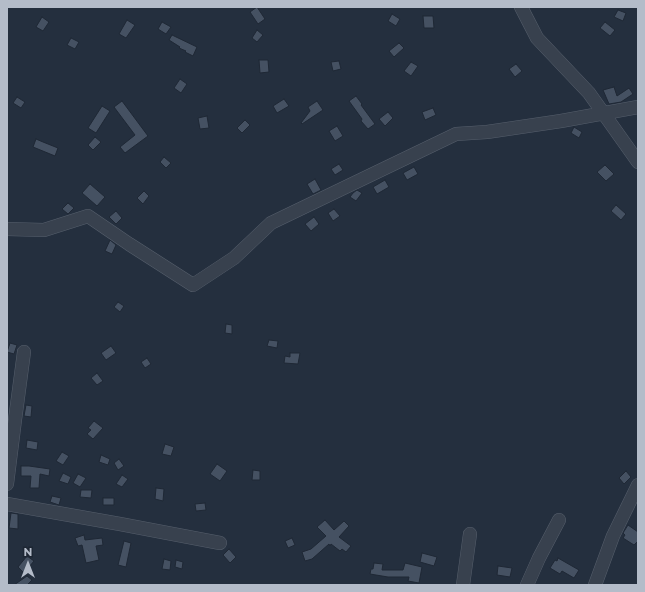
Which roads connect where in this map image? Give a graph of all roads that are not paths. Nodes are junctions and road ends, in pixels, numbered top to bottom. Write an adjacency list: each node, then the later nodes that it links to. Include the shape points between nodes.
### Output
1 (521, 7): 3 (street, via 538,38)
2 (638, 107): 3 (street)
3 (604, 113): 4 (street); 5 (street, via 487,132 456,134 271,223 234,258 193,286 88,216 44,230)
4 (638, 162)
5 (7, 229)
6 (24, 352): 7 (street)
7 (7, 484)
8 (638, 485): 15 (street, via 613,536)
9 (7, 504): 12 (street)
10 (559, 520): 14 (street)
11 (470, 534): 13 (street)
12 (220, 543)
13 (463, 585)
14 (527, 585)
15 (595, 585)

